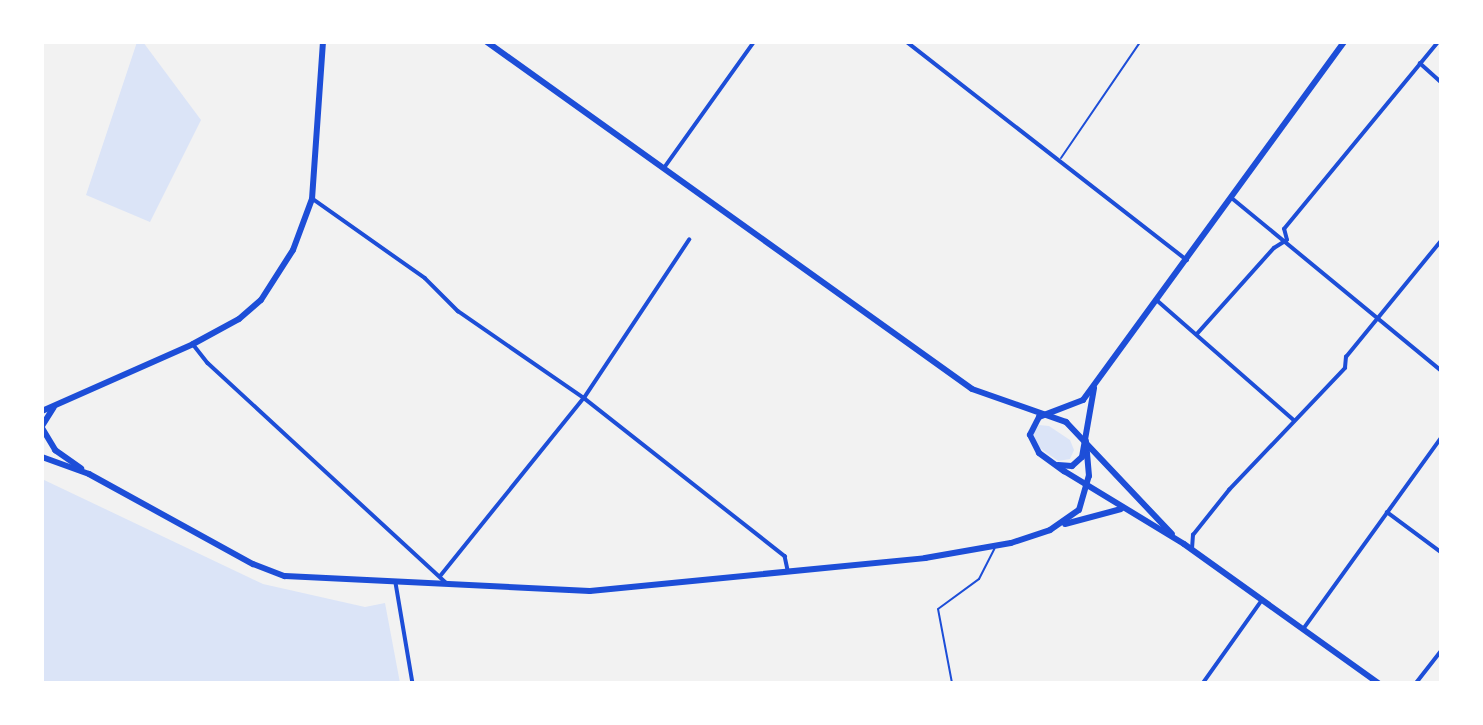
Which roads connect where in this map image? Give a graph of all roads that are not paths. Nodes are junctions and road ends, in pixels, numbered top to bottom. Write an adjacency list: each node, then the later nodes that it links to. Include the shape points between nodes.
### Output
1 (323, 42): 14 (main road)
2 (487, 42): 8 (main road)
3 (754, 42): 12 (street)
4 (907, 42): 11 (street)
5 (1140, 42): 11 (lane)
6 (1344, 42): 13 (main road)
7 (1438, 42): 9 (street)
8 (495, 45): 12 (main road)
9 (1420, 63): 10 (street); 16 (street, via 1284,229)
10 (1441, 82)
11 (1061, 158): 18 (street)
12 (664, 168): 28 (main road, via 972,389 1011,406)
13 (1230, 197): 16 (street); 18 (main road)
14 (312, 199): 22 (main road, via 293,250 261,300 239,319); 25 (street)
15 (689, 240): 25 (street)
16 (1287, 240): 20 (street, via 1293,251); 21 (street, via 1274,248)
17 (1441, 241): 20 (street)
18 (1187, 260): 19 (main road)
19 (1158, 301): 21 (street); 24 (main road)
20 (1378, 318): 23 (street); 29 (street, via 1346,357 1345,368)
21 (1197, 334): 29 (street)
22 (193, 344): 26 (main road); 45 (street, via 208,363)
23 (1441, 370)
24 (1094, 386): 28 (main road, via 1080,402); 32 (main road)
25 (584, 398): 44 (street, via 785,556); 45 (street)
26 (55, 405): 27 (main road); 30 (main road)
27 (42, 411)
28 (1046, 413): 32 (main road, via 1066,422); 34 (main road, via 1035,422 1030,440)
29 (1294, 420): 42 (street, via 1193,535)
30 (42, 427): 35 (main road, via 55,450)
31 (1441, 438): 38 (street)
32 (1086, 441): 34 (main road, via 1078,462); 36 (main road); 40 (main road, via 1135,499)
33 (42, 457): 35 (main road)
34 (1055, 464): 36 (main road)
35 (89, 474): 46 (main road, via 276,574 304,580)
36 (1087, 486): 37 (main road); 39 (main road, via 1079,510)
37 (1125, 509): 39 (main road, via 1108,509); 40 (main road)
38 (1387, 512): 43 (street); 49 (street)
39 (1050, 530): 41 (main road)
40 (1184, 544): 42 (main road)
41 (996, 546): 44 (main road); 52 (lane, via 979,579 938,609)
42 (1192, 550): 48 (main road)
43 (1441, 552)
44 (788, 570): 47 (main road, via 590,591)
45 (441, 575): 47 (street)
46 (396, 583): 47 (main road); 51 (street)
47 (446, 583)
48 (1262, 600): 49 (main road); 53 (street)
49 (1303, 630): 54 (main road)
50 (1441, 651): 55 (street)
51 (413, 683)
52 (952, 683)
53 (1203, 683)
54 (1378, 683)
55 (1416, 683)

